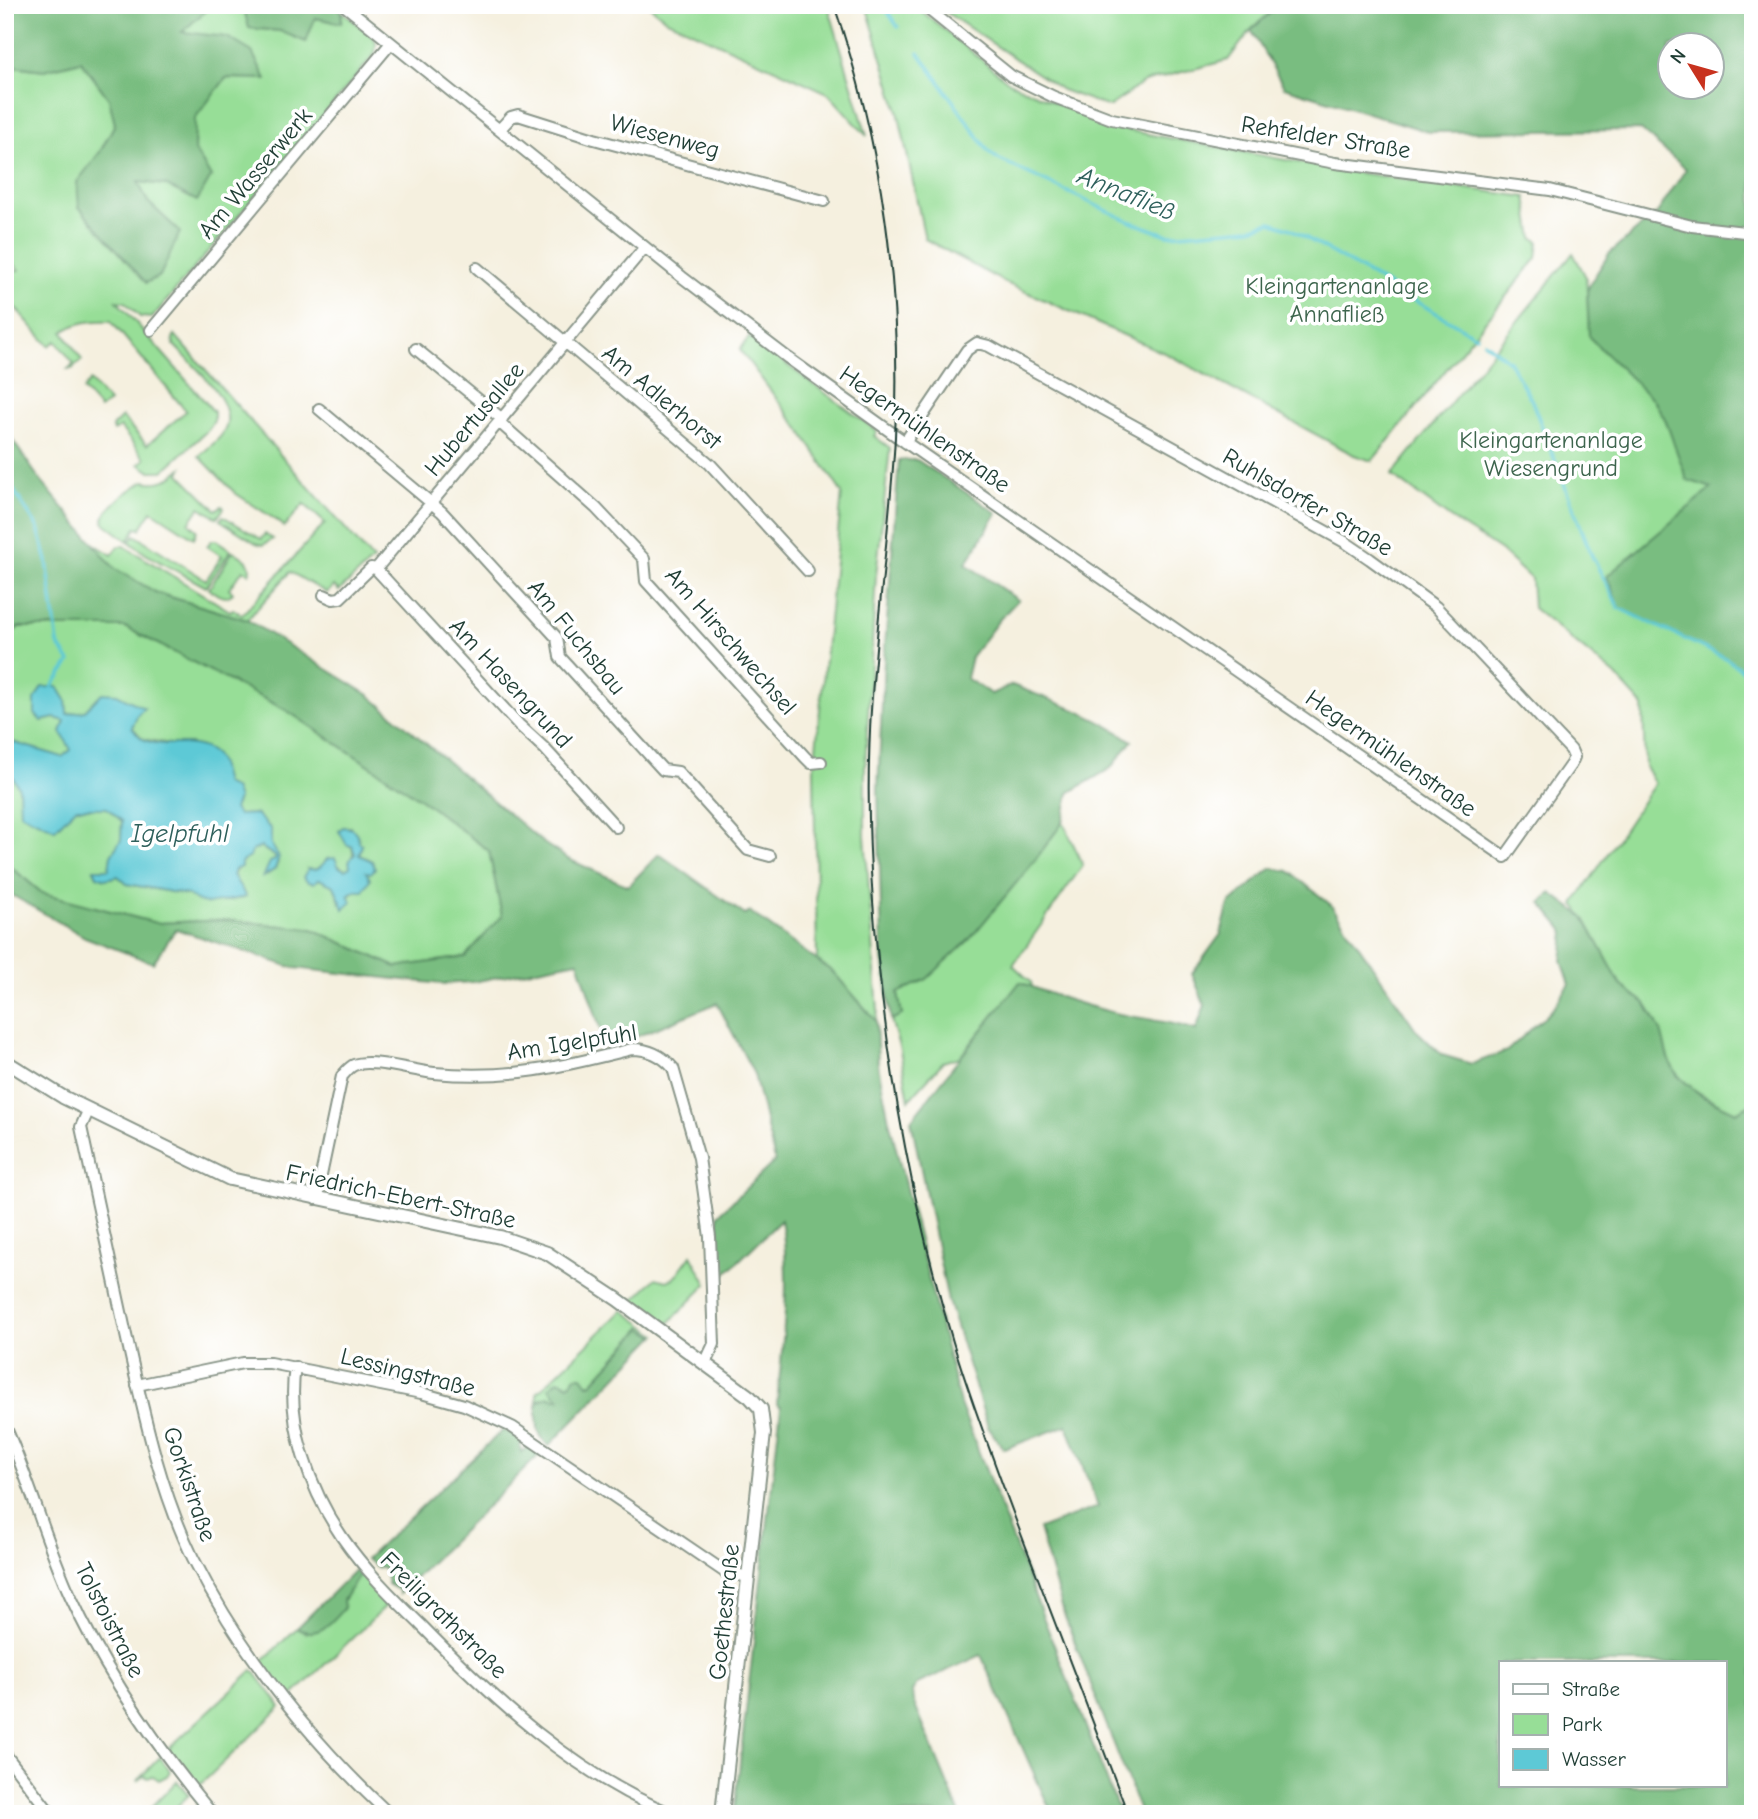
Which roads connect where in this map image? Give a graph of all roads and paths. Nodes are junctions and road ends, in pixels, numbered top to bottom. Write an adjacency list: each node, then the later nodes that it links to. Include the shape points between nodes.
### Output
1 (344, 5): 3 (street, Hegermühlenstraße)
2 (923, 5): 6 (street, Rehfelder Straße, via 1011,76 1112,119 1323,161 1550,190 1692,226)
3 (391, 43): 4 (street, Hegermühlenstraße); 9 (street, Am Wasserwerk)
4 (500, 129): 5 (street, Wiesenweg, via 518,115); 7 (street, Hegermühlenstraße)
5 (824, 201)
6 (1753, 233)
7 (645, 247): 10 (street, Hubertusallee); 14 (street, Hegermühlenstraße)
8 (477, 268): 10 (street, Am Adlerhorst)
9 (151, 330)
10 (566, 343): 13 (street, Hubertusallee); 17 (street, Am Adlerhorst, via 710,464)
11 (416, 349): 13 (street, Am Hirschwechsel)
12 (319, 409): 15 (street, Am Fuchsbau)
13 (500, 420): 15 (street, Hubertusallee); 19 (street, Am Hirschwechsel, via 644,559 646,580 805,757)
14 (905, 442): 22 (street, Hegermühlenstraße); 22 (street, Ruhlsdorfer Straße, via 967,350 977,343 1362,554 1436,607 1571,750 1571,764)
15 (430, 503): 16 (street, Hubertusallee); 21 (street, Am Fuchsbau, via 557,638 561,657 663,770 678,772 748,850)
16 (376, 569): 18 (street, Hubertusallee, via 371,568 340,598); 20 (street, Am Hasengrund)
17 (808, 571)
18 (324, 596)
19 (821, 762)
20 (617, 827)
21 (770, 856)
22 (1505, 857)
23 (6, 1063): 24 (street, Friedrich-Ebert-Straße)
24 (89, 1110): 25 (street, Friedrich-Ebert-Straße, via 230,1179); 28 (street, Gorkistraße, via 81,1127)
25 (316, 1199): 26 (street, Friedrich-Ebert-Straße, via 531,1246 565,1263); 26 (street, Am Igelpfuhl, via 342,1076 350,1066 364,1063 492,1075 536,1072 647,1049 673,1068 699,1158 712,1254 714,1344)
26 (705, 1363): 29 (street, Friedrich-Ebert-Straße, via 750,1396)
27 (295, 1367): 28 (street, Lessingstraße, via 243,1363); 31 (street, Lessingstraße, via 421,1393 485,1414 536,1442 724,1572); 36 (street, Freiligrathstraße, via 297,1432 312,1478 342,1537 377,1581 458,1663 566,1754 616,1787)
28 (137, 1385): 35 (street, Gorkistraße, via 174,1512 226,1617 317,1742)
29 (762, 1414): 31 (street, Goethestraße, via 764,1433)
30 (5, 1426): 34 (street, Tolstoistraße, via 85,1623 138,1715)
31 (749, 1577): 37 (street, Goethestraße)
32 (5, 1754): 33 (street)
33 (51, 1814)
34 (212, 1814)
35 (389, 1814)
36 (672, 1814)
37 (722, 1814)

